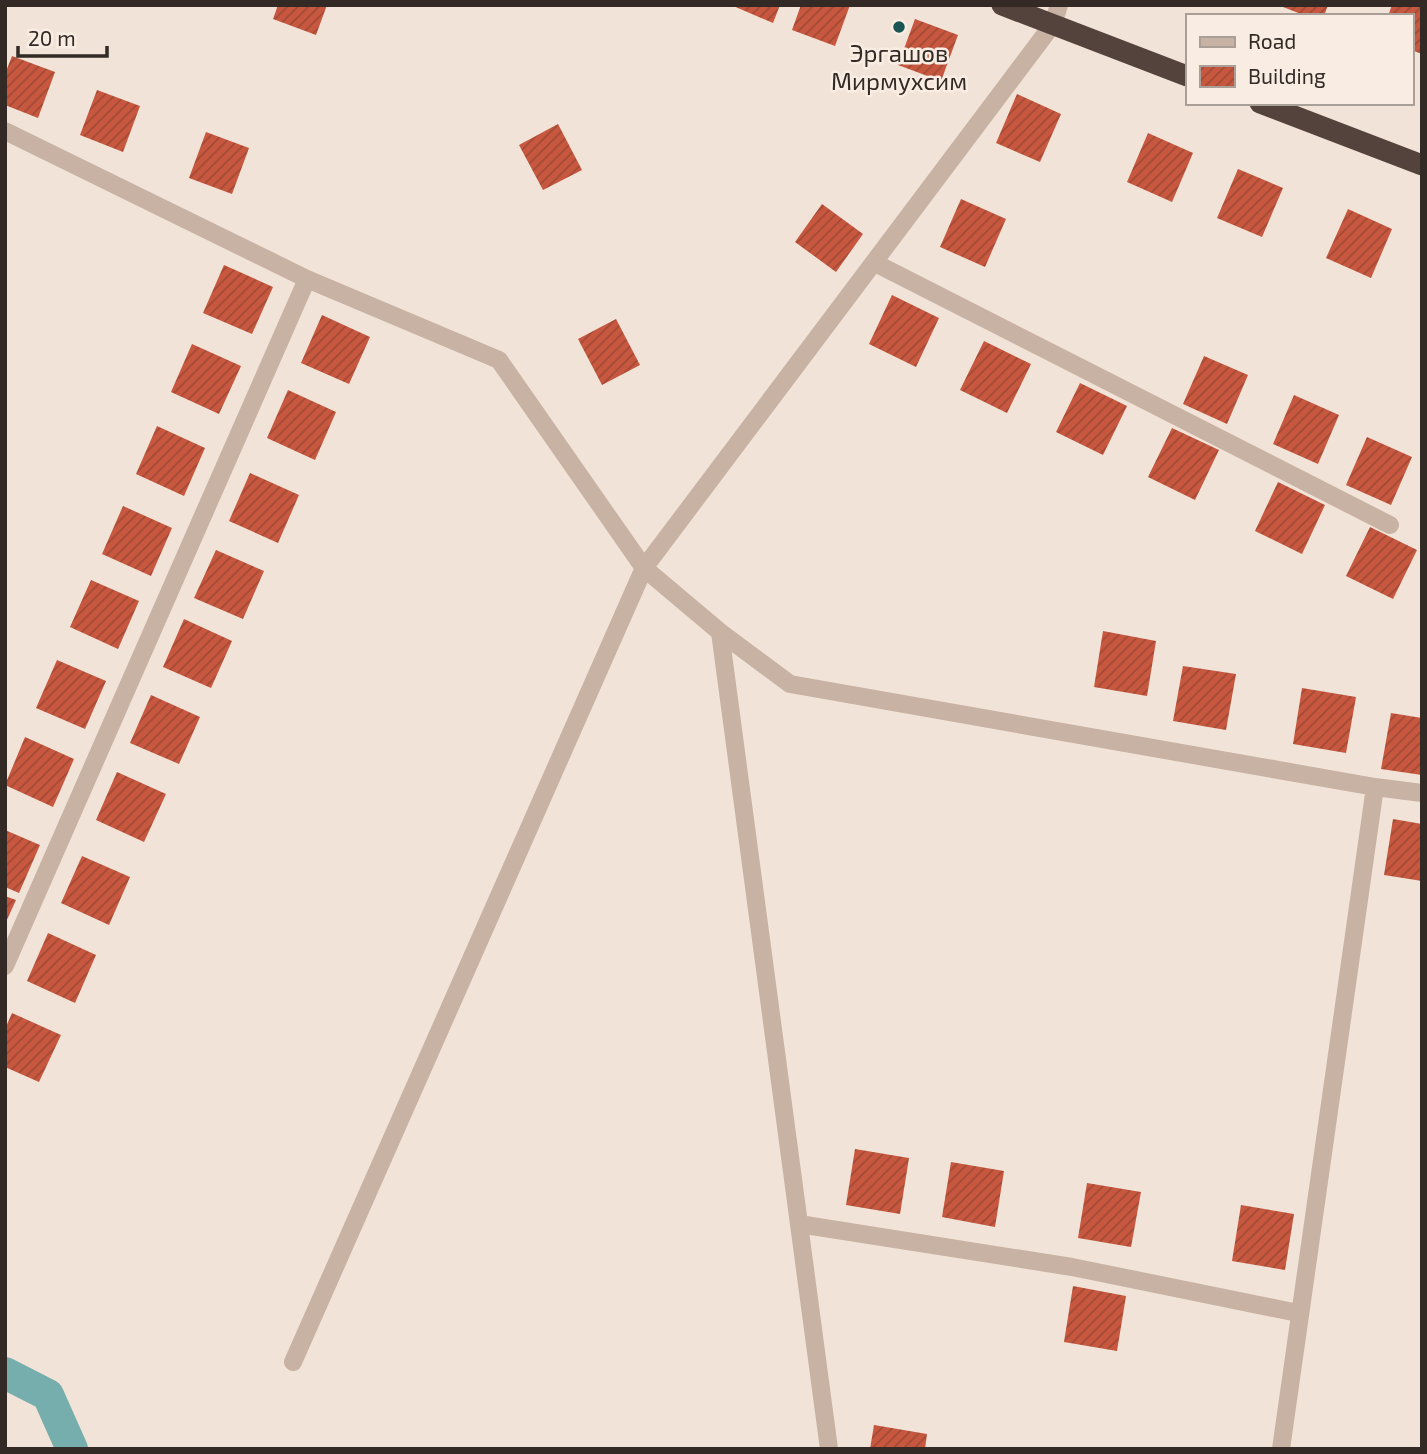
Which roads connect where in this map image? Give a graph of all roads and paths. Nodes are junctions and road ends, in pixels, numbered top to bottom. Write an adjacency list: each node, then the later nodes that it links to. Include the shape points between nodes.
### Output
1 (1002, 5): 2 (highway)
2 (1056, 15): 3 (highway); 7 (street)
3 (1186, 76)
4 (1265, 105): 6 (highway)
5 (5, 131): 8 (street)
6 (1422, 165)
7 (875, 262): 9 (street); 10 (street)
8 (307, 279): 10 (street, via 499,360); 14 (street)
9 (1390, 524)
10 (644, 568): 11 (street); 17 (street)
11 (720, 632): 12 (street, via 790,684); 15 (street)
12 (1375, 788): 13 (street); 16 (street)
13 (1422, 793)
14 (5, 966)
15 (799, 1224): 16 (street, via 1072,1267); 18 (street)
16 (1298, 1313): 19 (street)
17 (293, 1362)
18 (829, 1449)
19 (1281, 1449)

